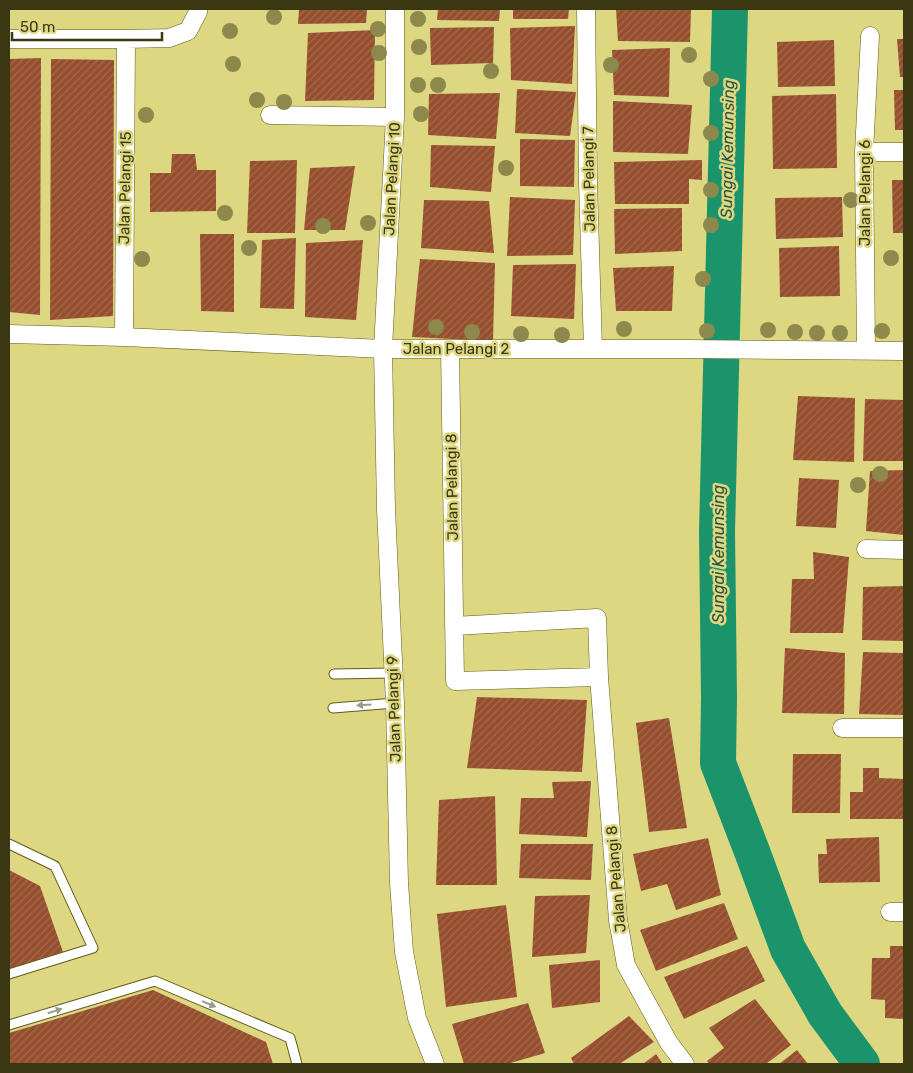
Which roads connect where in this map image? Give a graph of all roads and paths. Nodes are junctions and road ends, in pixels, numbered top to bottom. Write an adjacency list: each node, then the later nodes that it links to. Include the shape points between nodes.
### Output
1 (198, 9): 6 (street, via 188,31 169,38)
2 (395, 9): 8 (street, Jalan Pelangi 10)
3 (586, 9): 15 (street, Jalan Pelangi 7)
4 (870, 36): 9 (street, Jalan Pelangi 6)
5 (9, 39): 6 (street)
6 (126, 40): 12 (street, Jalan Pelangi 15)
7 (270, 115): 8 (street)
8 (395, 118): 13 (street, Jalan Pelangi 10)
9 (864, 152): 10 (street); 16 (street, Jalan Pelangi 6)
10 (904, 152)
11 (9, 334): 12 (street, Jalan Pelangi 2)
12 (124, 337): 13 (street, Jalan Pelangi 2)
13 (383, 349): 14 (street, Jalan Pelangi 2); 21 (street, Jalan Pelangi 9)
14 (450, 349): 15 (street, Jalan Pelangi 2); 20 (street, Jalan Pelangi 8)
15 (593, 349): 16 (street, Jalan Pelangi 2)
16 (866, 350): 17 (street, Jalan Pelangi 2)
17 (904, 351)
18 (866, 550): 19 (street)
19 (904, 550)
20 (454, 626): 23 (street, Jalan Pelangi 8, via 455,681); 23 (street, Jalan Pelangi 8, via 597,618)
21 (393, 673): 22 (lane); 24 (street, Jalan Pelangi 9)
22 (334, 674)
23 (599, 677): 33 (street, Jalan Pelangi 8, via 618,920 626,965 669,1043)
24 (395, 703): 25 (lane, one-way to 25); 32 (street, Jalan Pelangi 9, via 399,883 404,952 417,1018)
25 (334, 708)
26 (842, 728): 27 (street)
27 (904, 728)
28 (9, 844): 29 (lane, via 55,866 94,948)
29 (9, 974)
30 (9, 1025): 31 (lane, one-way to 31, via 155,981 290,1038)
31 (298, 1064)
32 (436, 1064)
33 (685, 1064)

